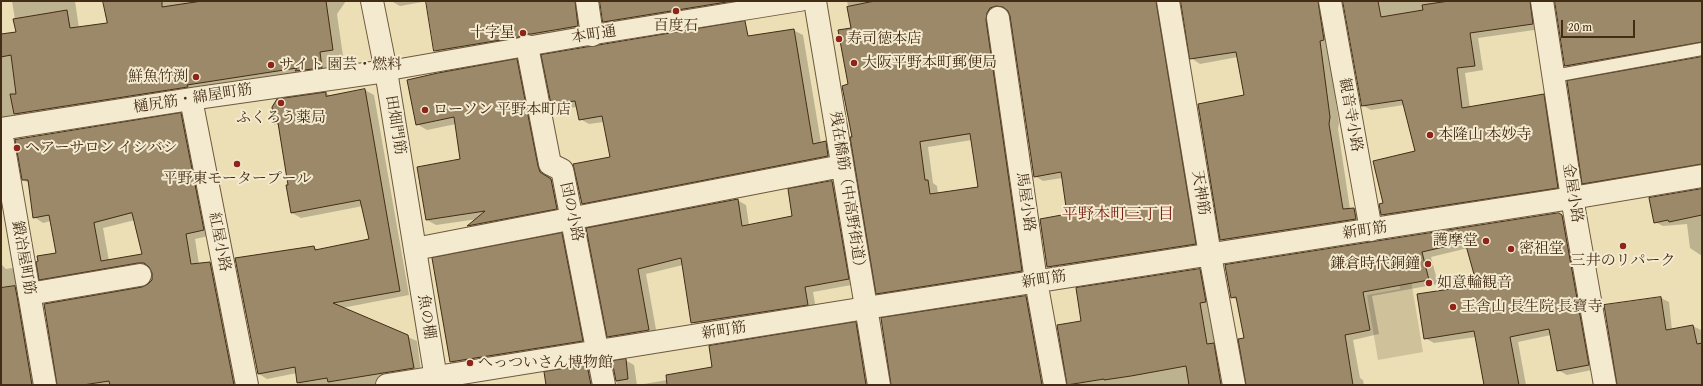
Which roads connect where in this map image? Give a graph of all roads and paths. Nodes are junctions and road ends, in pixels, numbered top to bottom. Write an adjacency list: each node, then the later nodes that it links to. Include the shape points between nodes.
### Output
1 (372, 1): 12 (street, 田畑門筋)
2 (587, 1): 9 (street)
3 (802, 1): 9 (street, 本町通)
4 (815, 1): 16 (street, 残在橋筋（中高野街道）)
5 (1168, 1): 22 (street, 天神筋)
6 (1330, 1): 20 (street, 観音寺小路)
7 (1542, 1): 13 (street, 金屋小路)
8 (998, 18): 24 (street, 馬屋小路)
9 (592, 35): 10 (street, 本町通)
10 (527, 46): 12 (street, 本町通); 19 (street, 団の小路, via 550,164 562,170)
11 (1702, 49): 13 (lane)
12 (386, 71): 14 (street, 樋尻筋・綿屋町筋); 21 (street, 田畑門筋)
13 (1554, 76): 18 (street, 金屋小路)
14 (191, 99): 15 (street, 樋尻筋・綿屋町筋); 30 (street, 紅屋小路)
15 (1, 130): 25 (street, 鍛冶屋町筋)
16 (842, 166): 19 (street); 26 (street, 残在橋筋（中高野街道）)
17 (1702, 176): 18 (street, 新町筋)
18 (1572, 198): 20 (street, 新町筋); 36 (street, 金屋小路)
19 (572, 219): 21 (street); 27 (street, 団の小路)
20 (1371, 230): 22 (street, 新町筋)
21 (415, 249): 28 (street, 魚の棚)
22 (1210, 255): 24 (street, 新町筋); 35 (street, 天神筋)
23 (140, 275): 25 (street)
24 (1036, 282): 26 (street, 新町筋); 34 (street, 馬屋小路)
25 (29, 294): 29 (street, 鍛冶屋町筋)
26 (866, 308): 27 (street, 新町筋); 33 (street, 残在橋筋（中高野街道）)
27 (598, 352): 28 (street, 新町筋); 32 (street, 団の小路)
28 (436, 382): 31 (street, 新町筋)
29 (45, 385)
30 (247, 385)
31 (387, 385)
32 (604, 385)
33 (879, 385)
34 (1055, 385)
35 (1234, 385)
36 (1605, 385)

